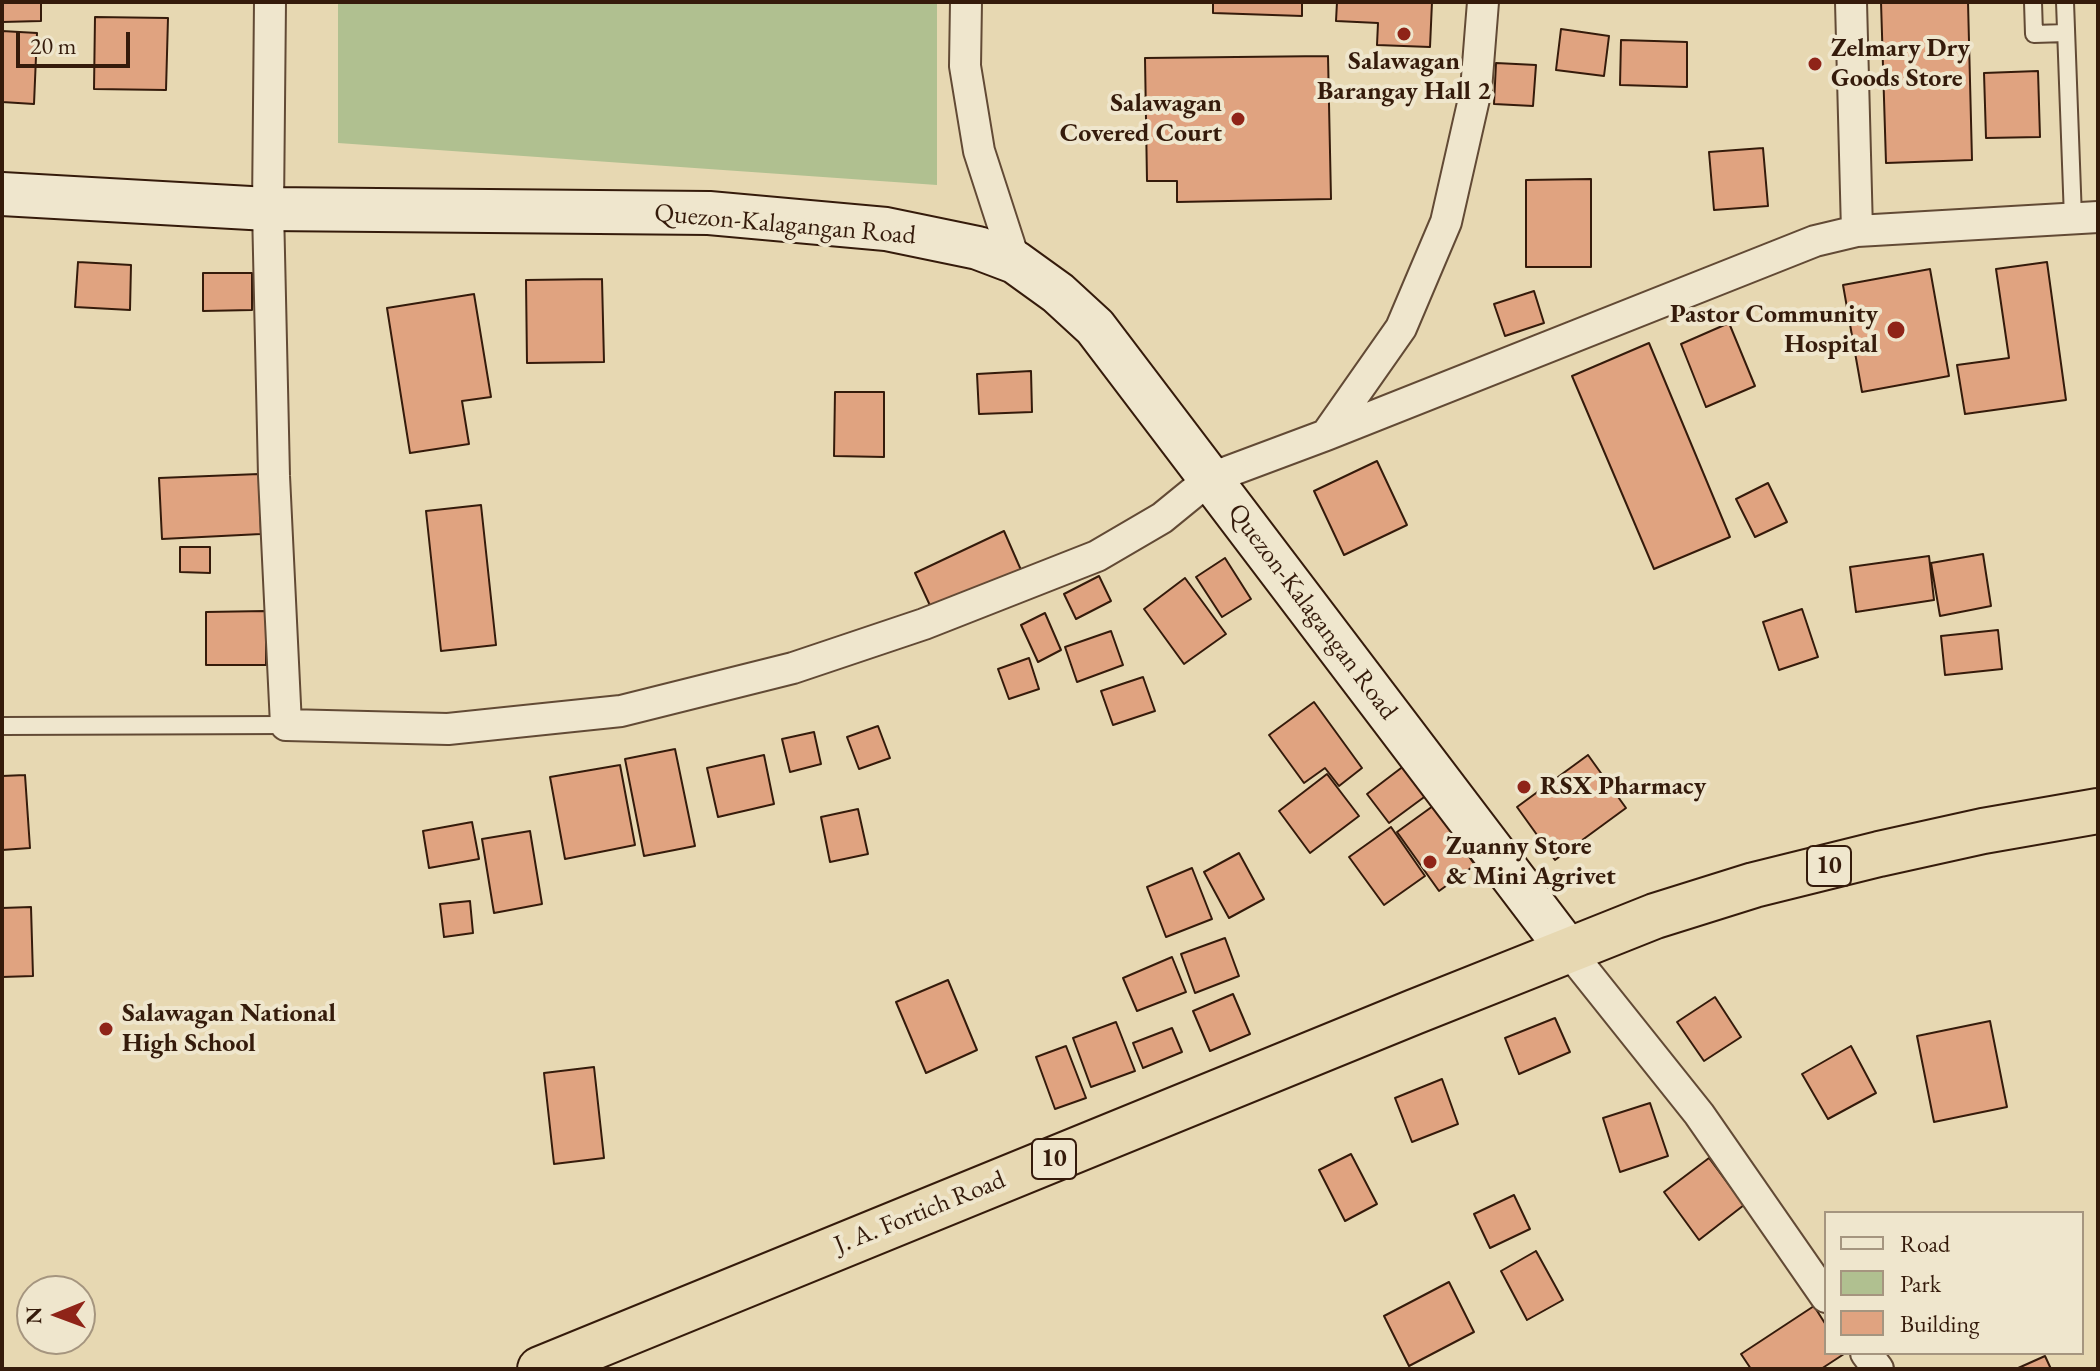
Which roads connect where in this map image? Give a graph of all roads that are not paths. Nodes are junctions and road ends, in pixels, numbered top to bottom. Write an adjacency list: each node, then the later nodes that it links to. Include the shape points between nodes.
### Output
1 (270, 2): 9 (street)
2 (966, 2): 12 (street, via 965,66 979,151)
3 (1483, 2): 13 (street, via 1476,90 1446,222 1401,328)
4 (1851, 2): 11 (street)
5 (2033, 2): 7 (lane, via 2034,34)
6 (2065, 2): 7 (lane)
7 (2066, 33): 10 (lane)
8 (2, 194): 9 (main road, Quezon-Kalagangan Road)
9 (268, 209): 12 (main road, Quezon-Kalagangan Road, via 709,213 886,229 978,248); 15 (street)
10 (2085, 218): 11 (street)
11 (1857, 231): 13 (street, via 1815,241)
12 (1015, 262): 14 (main road, Quezon-Kalagangan Road, via 1095,327)
13 (1326, 435): 14 (street)
14 (1211, 478): 15 (street, via 1162,518 1097,556 924,624 793,668 621,711 448,729); 18 (main road, Quezon-Kalagangan Road)
15 (286, 725): 16 (lane)
16 (2, 726)
17 (2098, 811): 18 (highway, 10, via 1983,831 1754,885)
18 (1568, 950): 19 (street, via 1699,1114); 20 (highway, J. A. Fortich Road / 10)
19 (1824, 1294)
20 (540, 1369)

